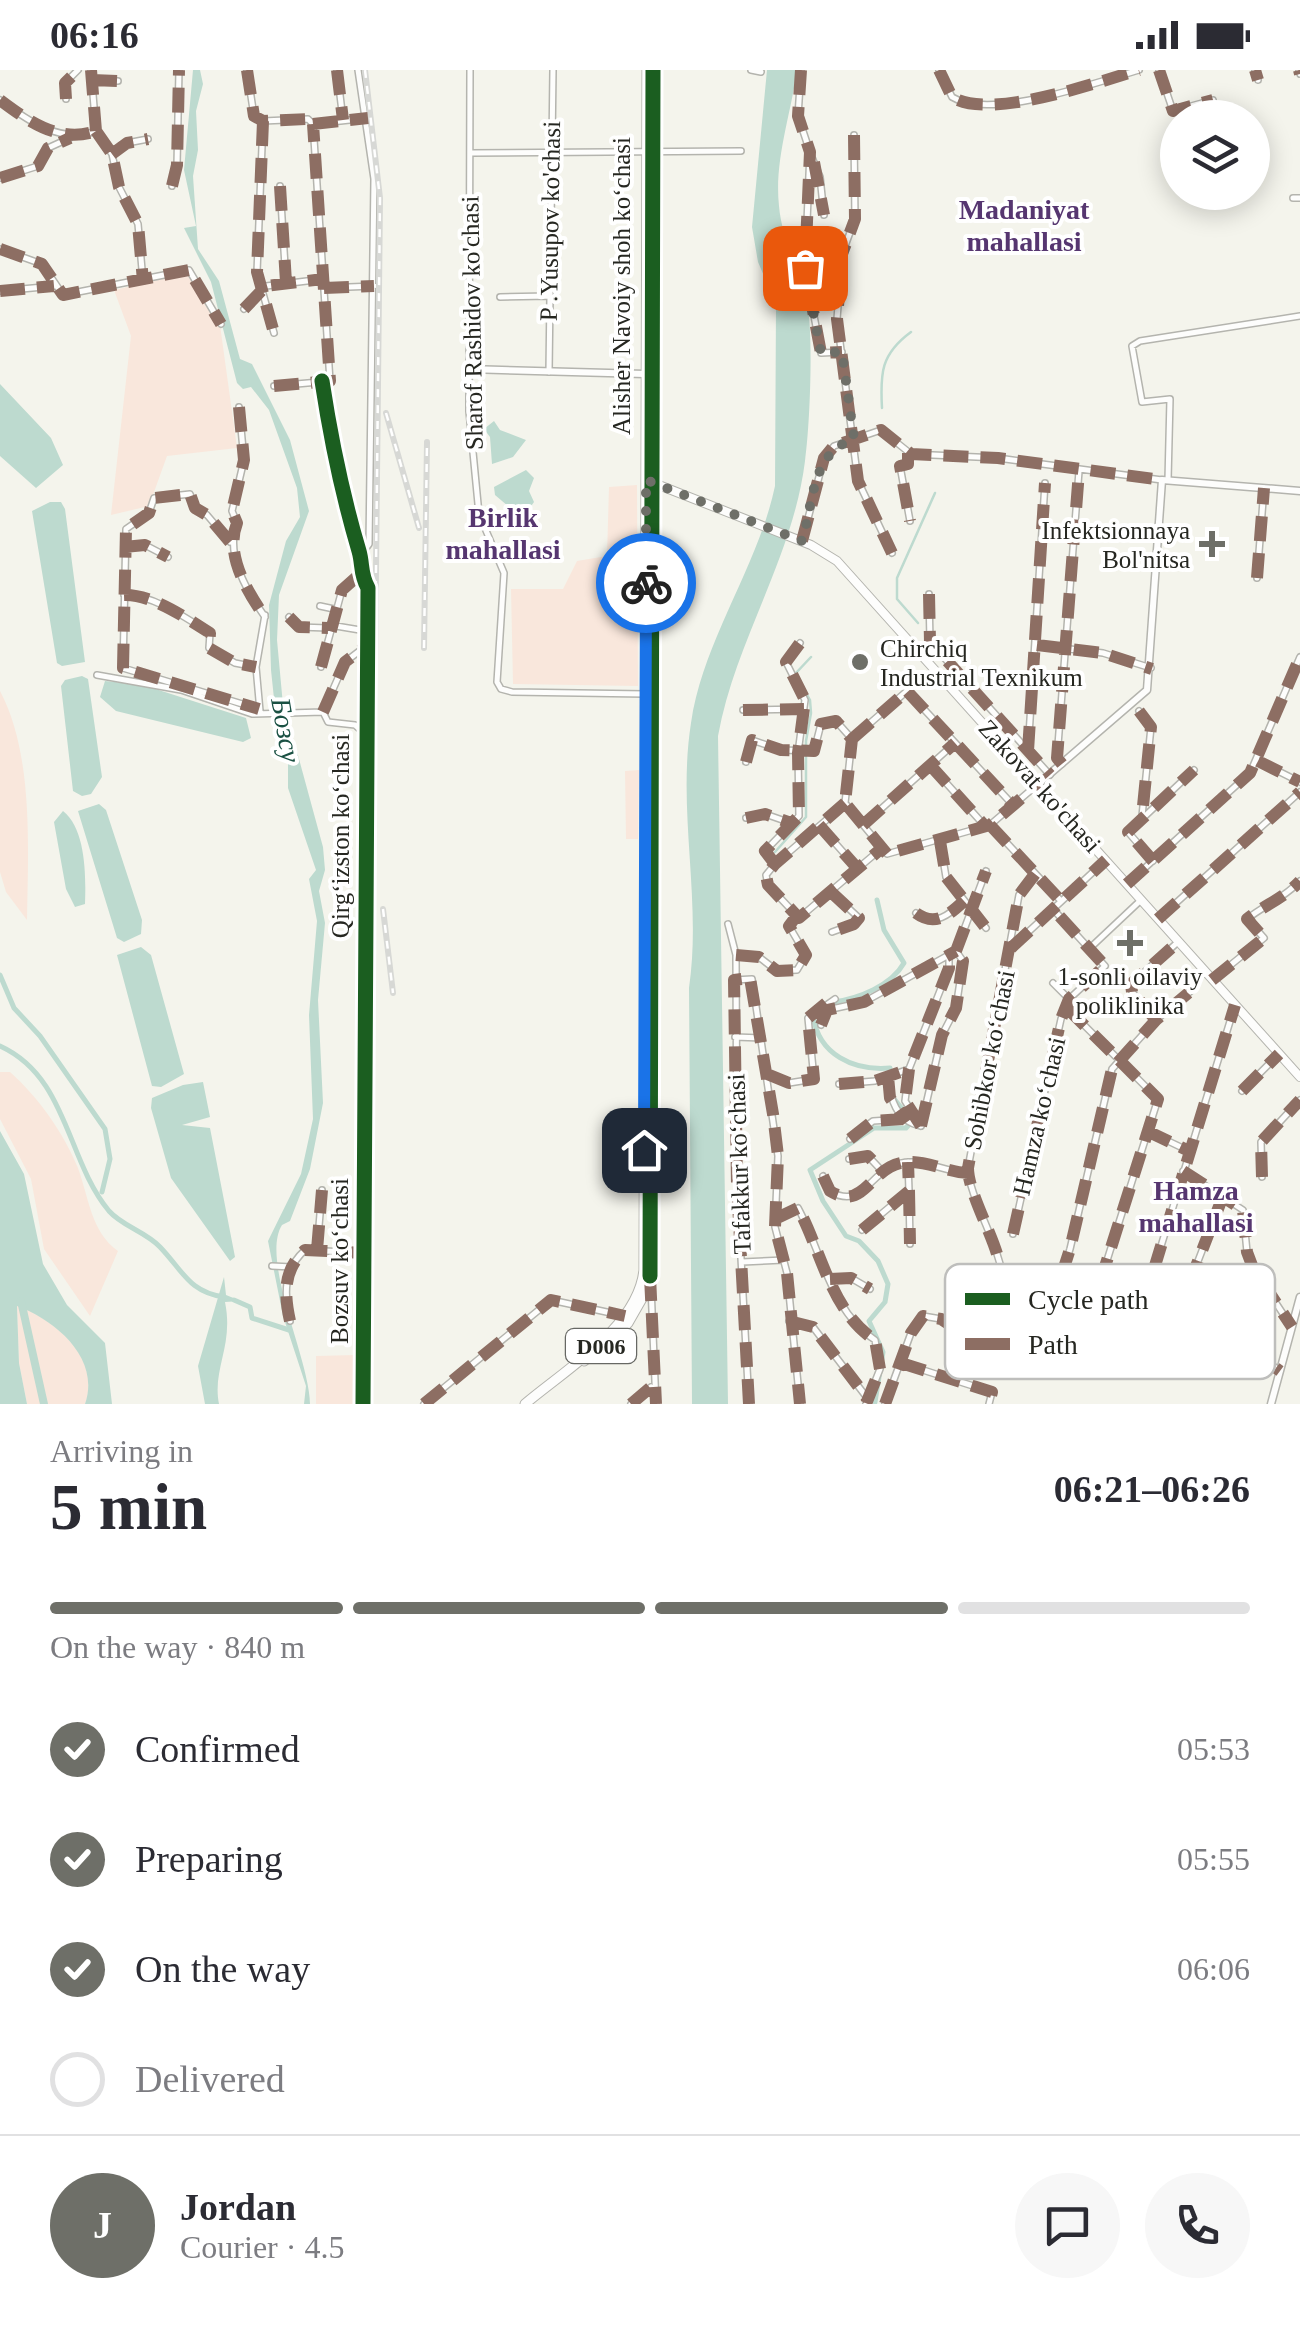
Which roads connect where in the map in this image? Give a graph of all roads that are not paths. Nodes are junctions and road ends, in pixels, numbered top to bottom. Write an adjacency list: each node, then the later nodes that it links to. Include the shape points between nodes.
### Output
1 (78, 70): 20 (street, via 65,83)
2 (91, 70): 17 (street)
3 (180, 70): 38 (street)
4 (247, 70): 25 (street, via 254,116)
5 (337, 70): 24 (street)
6 (358, 70): 23 (street)
7 (470, 70): 34 (street, Sharof Rashidov ko'chasi)
8 (553, 70): 36 (street, P .Yusupov ko'chasi)
9 (650, 70): 32 (main road, Alisher Navoiy shoh koʻchasi / D006)
10 (751, 70): 16 (street)
11 (801, 70): 33 (street, via 798,116)
12 (938, 70): 13 (street, via 952,97 974,104 1060,93)
13 (1140, 70)
14 (1159, 70): 22 (street)
15 (1256, 70): 19 (street)
16 (761, 72)
17 (92, 80): 18 (street); 27 (street)
18 (118, 80)
19 (1258, 80)
20 (66, 99)
21 (0, 100): 29 (street, via 29,122)
22 (1169, 100)
23 (368, 118): 24 (street); 46 (street)
24 (342, 120): 26 (street)
25 (263, 122): 26 (street, via 300,118); 49 (street)
26 (313, 124): 42 (street)
27 (96, 131): 29 (street); 35 (street)
28 (854, 135): 56 (street, via 856,219 842,254 837,319)
29 (70, 138): 37 (street, via 48,148 38,166)
30 (148, 139): 35 (street)
31 (741, 151): 32 (street)
32 (648, 152): 36 (street); 59 (main road, Alisher Navoiy shoh koʻchasi / D006)
33 (810, 152): 40 (street); 56 (street, via 805,268 821,353)
34 (471, 153): 36 (street); 57 (street, Sharof Rashidov ko'chasi)
35 (112, 154): 43 (street, via 119,188 138,224)
36 (551, 154): 50 (street, P .Yusupov ko'chasi)
37 (0, 178)
38 (172, 186)
39 (280, 186): 44 (street)
40 (824, 215)
41 (0, 249): 45 (street, via 42,264)
42 (324, 279): 44 (street); 47 (street)
43 (143, 282): 45 (street, via 63,295); 54 (street, via 188,270)
44 (286, 282): 49 (street)
45 (54, 286): 48 (street)
46 (374, 286): 47 (street); 76 (street, via 369,544)
47 (324, 288): 60 (street, via 330,381)
48 (0, 291)
49 (260, 292): 52 (street); 55 (street)
50 (549, 296): 51 (street); 58 (street, P .Yusupov ko'chasi)
51 (500, 297)
52 (244, 309)
53 (1300, 316): 67 (street, via 1132,346 1142,402 1170,399)
54 (222, 324)
55 (274, 333)
56 (842, 352): 63 (street)
57 (468, 370): 58 (street); 96 (street, Sharof Rashidov ko'chasi, via 477,508 503,568 496,680 501,689)
58 (549, 372): 59 (street)
59 (648, 374): 66 (main road, Alisher Navoiy shoh koʻchasi / D006)
60 (322, 382): 61 (street); 76 (street, via 334,463)
61 (274, 386)
62 (240, 406): 73 (street, via 244,460)
63 (854, 439): 64 (street, via 881,430); 72 (street, via 824,458); 75 (street, via 858,481)
64 (908, 453): 65 (street); 71 (street, via 908,464 900,466)
65 (1079, 471): 67 (street); 90 (street)
66 (648, 480): 72 (main road, Zakovat ko'chasi); 96 (main road, Alisher Navoiy shoh koʻchasi / D006)
67 (1165, 480): 69 (street); 94 (street)
68 (1045, 483): 88 (street)
69 (1264, 488): 70 (street); 79 (street)
70 (1300, 491)
71 (910, 520)
72 (798, 540): 114 (main road, Zakovat ko'chasi, via 842,566)
73 (230, 542): 74 (street, via 195,508 190,494 154,498 149,513 126,529); 92 (street, via 247,592 265,616)
74 (124, 546): 77 (street, via 146,545); 81 (street)
75 (892, 553)
76 (360, 556): 78 (street, Qirg‘izston ko‘chasi)
77 (168, 557)
78 (360, 574): 83 (street); 86 (street, Qirg‘izston ko‘chasi, via 368,588)
79 (1257, 578)
80 (929, 594): 105 (street, via 928,638)
81 (124, 595): 92 (street, via 172,609 210,632 209,648); 99 (street, via 127,673)
82 (320, 606): 83 (street)
83 (334, 608): 85 (street)
84 (290, 617): 85 (street, via 299,627)
85 (329, 626): 86 (street); 93 (street, via 326,638 332,640)
86 (366, 631): 89 (street, Qirg‘izston ko‘chasi)
87 (800, 643): 97 (street, via 787,668)
88 (1037, 645): 90 (street); 105 (street)
89 (366, 646): 100 (street, Qirg‘izston ko‘chasi, via 346,662); 102 (street, Qirg‘izston ko‘chasi)
90 (1067, 648): 94 (street); 109 (street)
91 (1300, 657): 107 (street)
92 (256, 667): 99 (street)
93 (322, 667)
94 (1152, 669): 109 (street, via 1141,696)
95 (97, 675): 99 (street)
96 (648, 694): 205 (main road, Alisher Navoiy shoh koʻchasi / D006)
97 (804, 709): 98 (street); 106 (street)
98 (743, 710)
99 (261, 711): 100 (street)
100 (323, 712): 102 (street, Qirg‘izston ko‘chasi, via 328,722 356,725)
101 (1139, 712): 118 (street, via 1151,727)
102 (365, 735): 173 (street, Qirg‘izston ko‘chasi)
103 (852, 739): 104 (street, via 908,691); 106 (street, via 836,721 825,721 814,752); 116 (street)
104 (956, 743): 110 (street); 117 (street)
105 (1028, 751): 112 (street)
106 (798, 753): 108 (street, via 752,740); 120 (street, via 800,816)
107 (1258, 761): 113 (street); 127 (street)
108 (746, 762)
109 (1062, 764): 112 (street)
110 (930, 765): 122 (street); 123 (street)
111 (1194, 770): 118 (street)
112 (1050, 774): 114 (street)
113 (1300, 782)
114 (1038, 784): 117 (street); 126 (main road, Zakovat ko'chasi)
115 (1300, 792): 142 (street)
116 (845, 803): 121 (street); 123 (street)
117 (1013, 805): 122 (street)
118 (1142, 816): 127 (street, via 1128,832)
119 (746, 818): 120 (street, via 765,814)
120 (794, 824): 128 (street, via 765,851)
121 (819, 825): 128 (street); 129 (street)
122 (988, 825): 124 (street); 131 (street)
123 (863, 826): 125 (street)
124 (940, 842): 125 (street, via 899,853); 135 (street, via 942,868)
125 (882, 848): 129 (street)
126 (1106, 860): 133 (main road, Zakovat ko'chasi); 137 (street, Sohibkor ko‘chasi)
127 (1153, 861): 133 (street)
128 (775, 864): 141 (street, via 766,880)
129 (858, 869): 134 (street)
130 (986, 872): 140 (street)
131 (1035, 874): 137 (street); 147 (street, Sohibkor ko‘chasi, via 1018,895)
132 (1300, 881): 153 (street, via 1247,918 1264,938)
133 (1127, 884): 136 (main road, Zakovat ko'chasi)
134 (831, 892): 141 (street); 145 (street, via 858,918)
135 (964, 900): 139 (street, via 936,920); 140 (street)
136 (1141, 900): 142 (main road, Zakovat ko'chasi); 148 (street)
137 (1061, 901): 138 (street, Sohibkor ko‘chasi)
138 (1052, 908): 147 (street, Sohibkor ko‘chasi); 148 (street)
139 (916, 912)
140 (972, 912): 144 (street); 149 (street)
141 (796, 918): 150 (street, via 788,926 806,955 797,970 772,970 759,957)
142 (1158, 919): 146 (main road, Zakovat ko'chasi)
143 (728, 924): 150 (street, Tafakkur ko‘chasi)
144 (986, 928)
145 (832, 932)
146 (1178, 942): 153 (main road, Zakovat ko'chasi); 160 (street, via 1130,984)
147 (1011, 948): 183 (street, Sohibkor ko‘chasi)
148 (1090, 948): 157 (street, via 1105,966)
149 (956, 951): 151 (street); 175 (street, via 963,961 956,1008 942,1035)
150 (736, 954): 152 (street, Tafakkur ko‘chasi)
151 (948, 958): 161 (street, via 864,1002 826,1010); 166 (street)
152 (734, 980): 162 (street, Tafakkur ko‘chasi); 163 (street, via 752,980)
153 (1212, 980): 158 (main road, Zakovat ko'chasi)
154 (1053, 984): 157 (street)
155 (1192, 990): 160 (street)
156 (834, 999): 167 (street, via 808,1018 814,1079 789,1083)
157 (1069, 1000): 159 (street, Hamza ko‘chasi)
158 (1235, 1005): 164 (main road, Zakovat ko'chasi); 178 (street)
159 (1067, 1008): 165 (street); 191 (street, Hamza ko‘chasi)
160 (1156, 1020): 165 (street)
161 (821, 1025)
162 (735, 1037): 163 (street); 196 (street, Tafakkur ko‘chasi)
163 (762, 1038): 167 (street)
164 (1279, 1054): 169 (main road, Zakovat ko'chasi); 171 (street)
165 (1120, 1059): 176 (street, via 1157,1094); 198 (street, via 1108,1078)
166 (909, 1069): 168 (street); 175 (street, via 905,1101)
167 (768, 1074): 189 (street, via 778,1156)
168 (888, 1076): 170 (street); 174 (street, via 890,1098)
169 (1300, 1078)
170 (839, 1084)
171 (1242, 1091)
172 (1300, 1100): 185 (street, via 1261,1142)
173 (364, 1118): 194 (street, Bozsuv ko‘chasi)
174 (907, 1121): 175 (street); 177 (street, via 873,1121)
175 (921, 1126)
176 (1147, 1132): 178 (street); 199 (street)
177 (850, 1139)
178 (1190, 1151): 181 (street)
179 (849, 1159): 182 (street, via 868,1156)
180 (908, 1162): 182 (street); 183 (street); 187 (street)
181 (1182, 1170): 188 (street); 200 (street)
182 (883, 1172): 184 (street, via 848,1197 830,1191)
183 (968, 1173): 197 (street)
184 (823, 1176)
185 (1262, 1177)
186 (322, 1190): 193 (street, Bozsuv ko‘chasi)
187 (909, 1191): 190 (street); 192 (street)
188 (1223, 1196): 201 (street); 202 (street, via 1243,1210)
189 (775, 1219): 195 (street); 206 (street, via 798,1208)
190 (862, 1230)
191 (1013, 1234)
192 (910, 1244)
193 (318, 1250): 194 (street, Bozsuv ko‘chasi); 204 (street, Bozsuv ko‘chasi, via 306,1250)
194 (365, 1254): 224 (street, Bozsuv ko‘chasi)
195 (784, 1260): 196 (street); 212 (street)
196 (742, 1262): 228 (street, Tafakkur ko‘chasi)
197 (999, 1264)
198 (1065, 1264)
199 (1106, 1264)
200 (1155, 1264)
201 (1199, 1264)
202 (1253, 1264)
203 (272, 1266): 204 (street)
204 (292, 1268): 213 (street, Bozsuv ko‘chasi, via 285,1296)
205 (646, 1280): 210 (street); 211 (main road, D006)
206 (830, 1280): 207 (street, via 852,1278); 223 (street, via 876,1342 880,1369)
207 (870, 1289)
208 (1300, 1296): 215 (street)
209 (1275, 1306): 215 (street)
210 (651, 1315): 211 (street); 221 (street)
211 (629, 1316): 222 (main road, D006); 225 (street, via 550,1300)
212 (789, 1321): 223 (street, via 813,1326); 229 (street)
213 (290, 1322)
214 (945, 1325): 216 (street, via 926,1315)
215 (1292, 1327): 218 (street)
216 (901, 1363): 219 (street); 230 (street)
217 (1275, 1367): 218 (street)
218 (1280, 1371): 232 (street)
219 (945, 1377)
220 (951, 1379): 231 (street, via 992,1392)
221 (652, 1386): 226 (street); 227 (street)
222 (531, 1402)
223 (868, 1402)
224 (363, 1404)
225 (424, 1404)
226 (631, 1404)
227 (656, 1404)
228 (750, 1404)
229 (800, 1404)
230 (885, 1404)
231 (989, 1404)
232 (1271, 1404)

